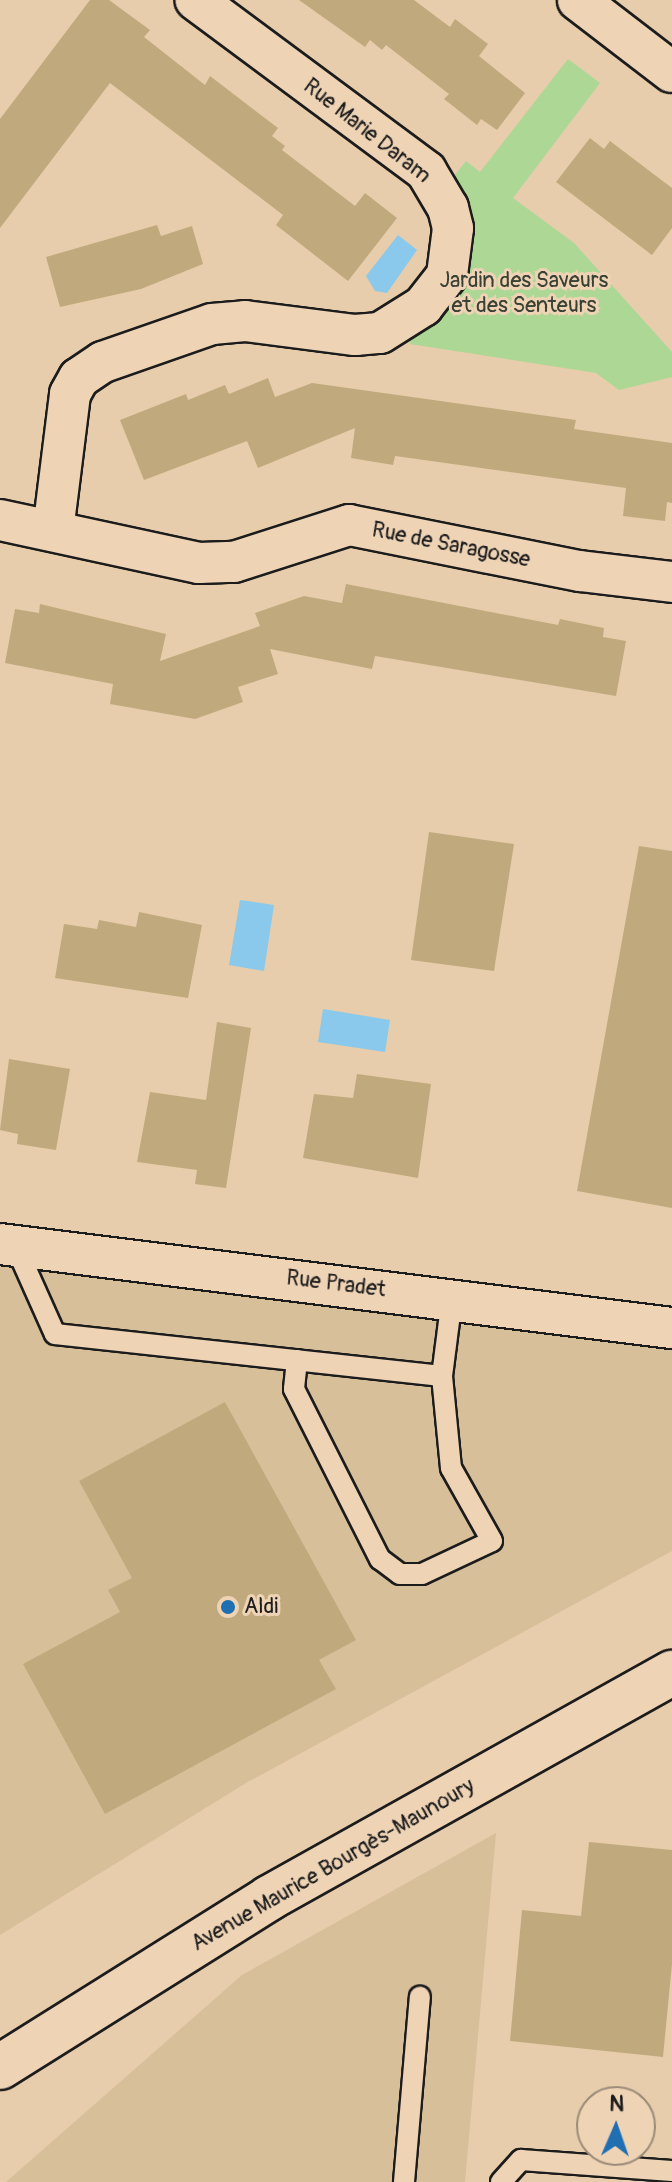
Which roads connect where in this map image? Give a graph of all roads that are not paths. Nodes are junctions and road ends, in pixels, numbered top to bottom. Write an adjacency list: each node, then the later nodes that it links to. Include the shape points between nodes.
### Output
1 (196, 0): 5 (street, Rue Marie Daram, via 426,171 448,208 453,228 447,275 423,306 380,333 223,323 103,362 79,378 70,394)
2 (588, 3): 3 (street)
3 (672, 72)
4 (0, 520): 5 (street, Rue de Saragosse)
5 (53, 531): 6 (street, Rue de Saragosse, via 211,563 234,562 349,525 580,571)
6 (672, 582)
7 (8, 1245): 8 (street, Rue Pradet); 10 (lane, via 55,1334)
8 (452, 1298): 9 (street, Rue Pradet); 11 (lane)
9 (672, 1328)
10 (297, 1360): 11 (lane); 11 (lane, via 294,1389 380,1559 400,1574 422,1574 492,1541 451,1468)
11 (442, 1376)
12 (672, 1673): 14 (street, Avenue Maurice Bourgès-Maunoury, via 269,1898)
13 (420, 1997): 16 (lane)
14 (0, 2067)
15 (672, 2171): 17 (lane, via 521,2160)
16 (404, 2182)
17 (501, 2182)

